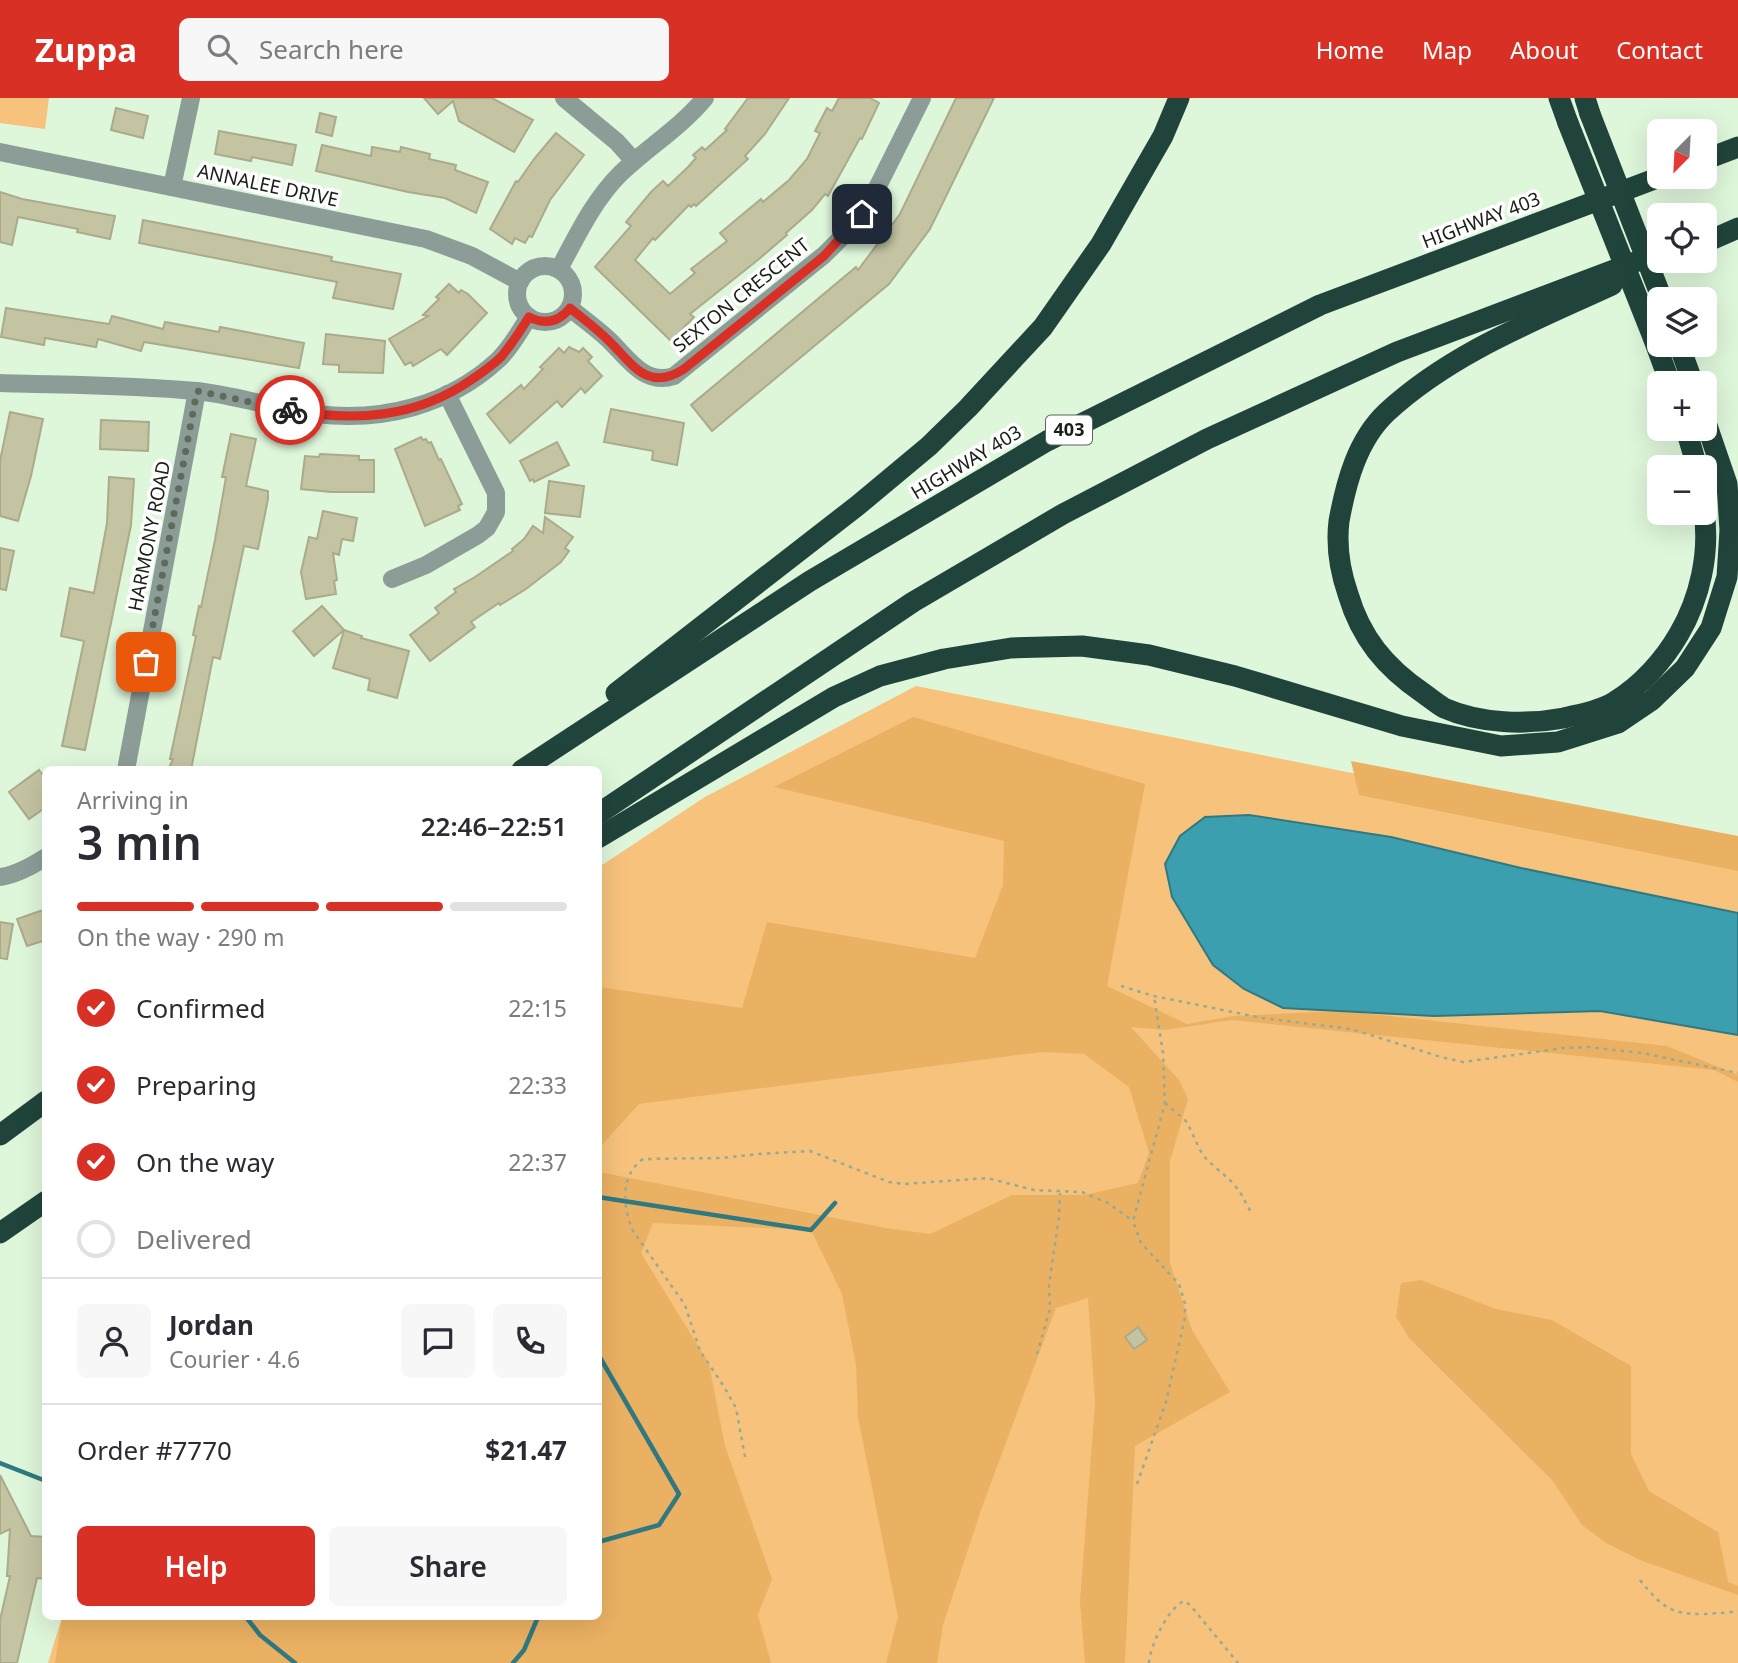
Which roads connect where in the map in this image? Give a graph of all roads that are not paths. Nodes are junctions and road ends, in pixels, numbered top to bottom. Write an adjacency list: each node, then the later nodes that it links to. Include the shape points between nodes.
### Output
1 (191, 98): 13 (street)
2 (564, 98): 11 (street)
3 (705, 98): 11 (street, via 680,125)
4 (922, 98): 22 (street, SEXTON CRESCENT, via 871,200 845,235 674,376 663,379 639,372)
5 (1179, 98): 32 (highway, via 1163,136 1101,244 1043,327 968,408 857,506)
6 (1559, 98): 24 (highway, bridge)
7 (1588, 106): 21 (highway, bridge)
8 (1738, 147): 10 (highway)
9 (0, 152): 13 (street, ANNALEE DRIVE)
10 (1717, 155)
11 (634, 161): 19 (street, via 597,201)
12 (1647, 182): 33 (highway, HIGHWAY 403 / 403, via 1320,305 1047,441 810,581)
13 (172, 187): 20 (street, ANNALEE DRIVE, via 426,239 472,256)
14 (1738, 226): 15 (highway); 16 (highway)
15 (1717, 232)
16 (1717, 236)
17 (1647, 258): 34 (highway, via 1397,352 1208,439 1063,514 913,602)
18 (1647, 269): 29 (highway, via 1472,350 1385,414 1360,449 1344,490 1337,536 1342,576 1369,644 1403,680 1444,708 1490,721 1539,723 1614,703 1670,650 1687,621 1703,574)
19 (559, 270): 20 (street, via 532,269); 22 (street, via 571,282)
20 (520, 282): 23 (street, via 519,305)
21 (1656, 287)
22 (570, 308): 23 (street, via 547,322)
23 (529, 317): 27 (street, via 499,359)
24 (1666, 371)
25 (0, 383): 26 (street)
26 (197, 391): 27 (street, via 350,416 388,415); 31 (street, HARMONY ROAD)
27 (447, 394): 30 (street, via 496,493 496,512 478,534)
28 (1712, 441): 35 (highway, via 1727,484 1730,530 1727,577 1711,628 1685,668 1652,700 1618,723 1558,742 1501,746 1402,726 1149,655 1082,646 1011,648 880,676 834,697)
29 (1704, 525)
30 (393, 579)
31 (127, 766)
32 (526, 766)
33 (527, 766)
34 (602, 811)
35 (602, 836)
36 (42, 860): 37 (street)
37 (0, 877)
38 (42, 1104): 39 (highway)
39 (0, 1135)
40 (42, 1204): 41 (highway)
41 (0, 1233)

